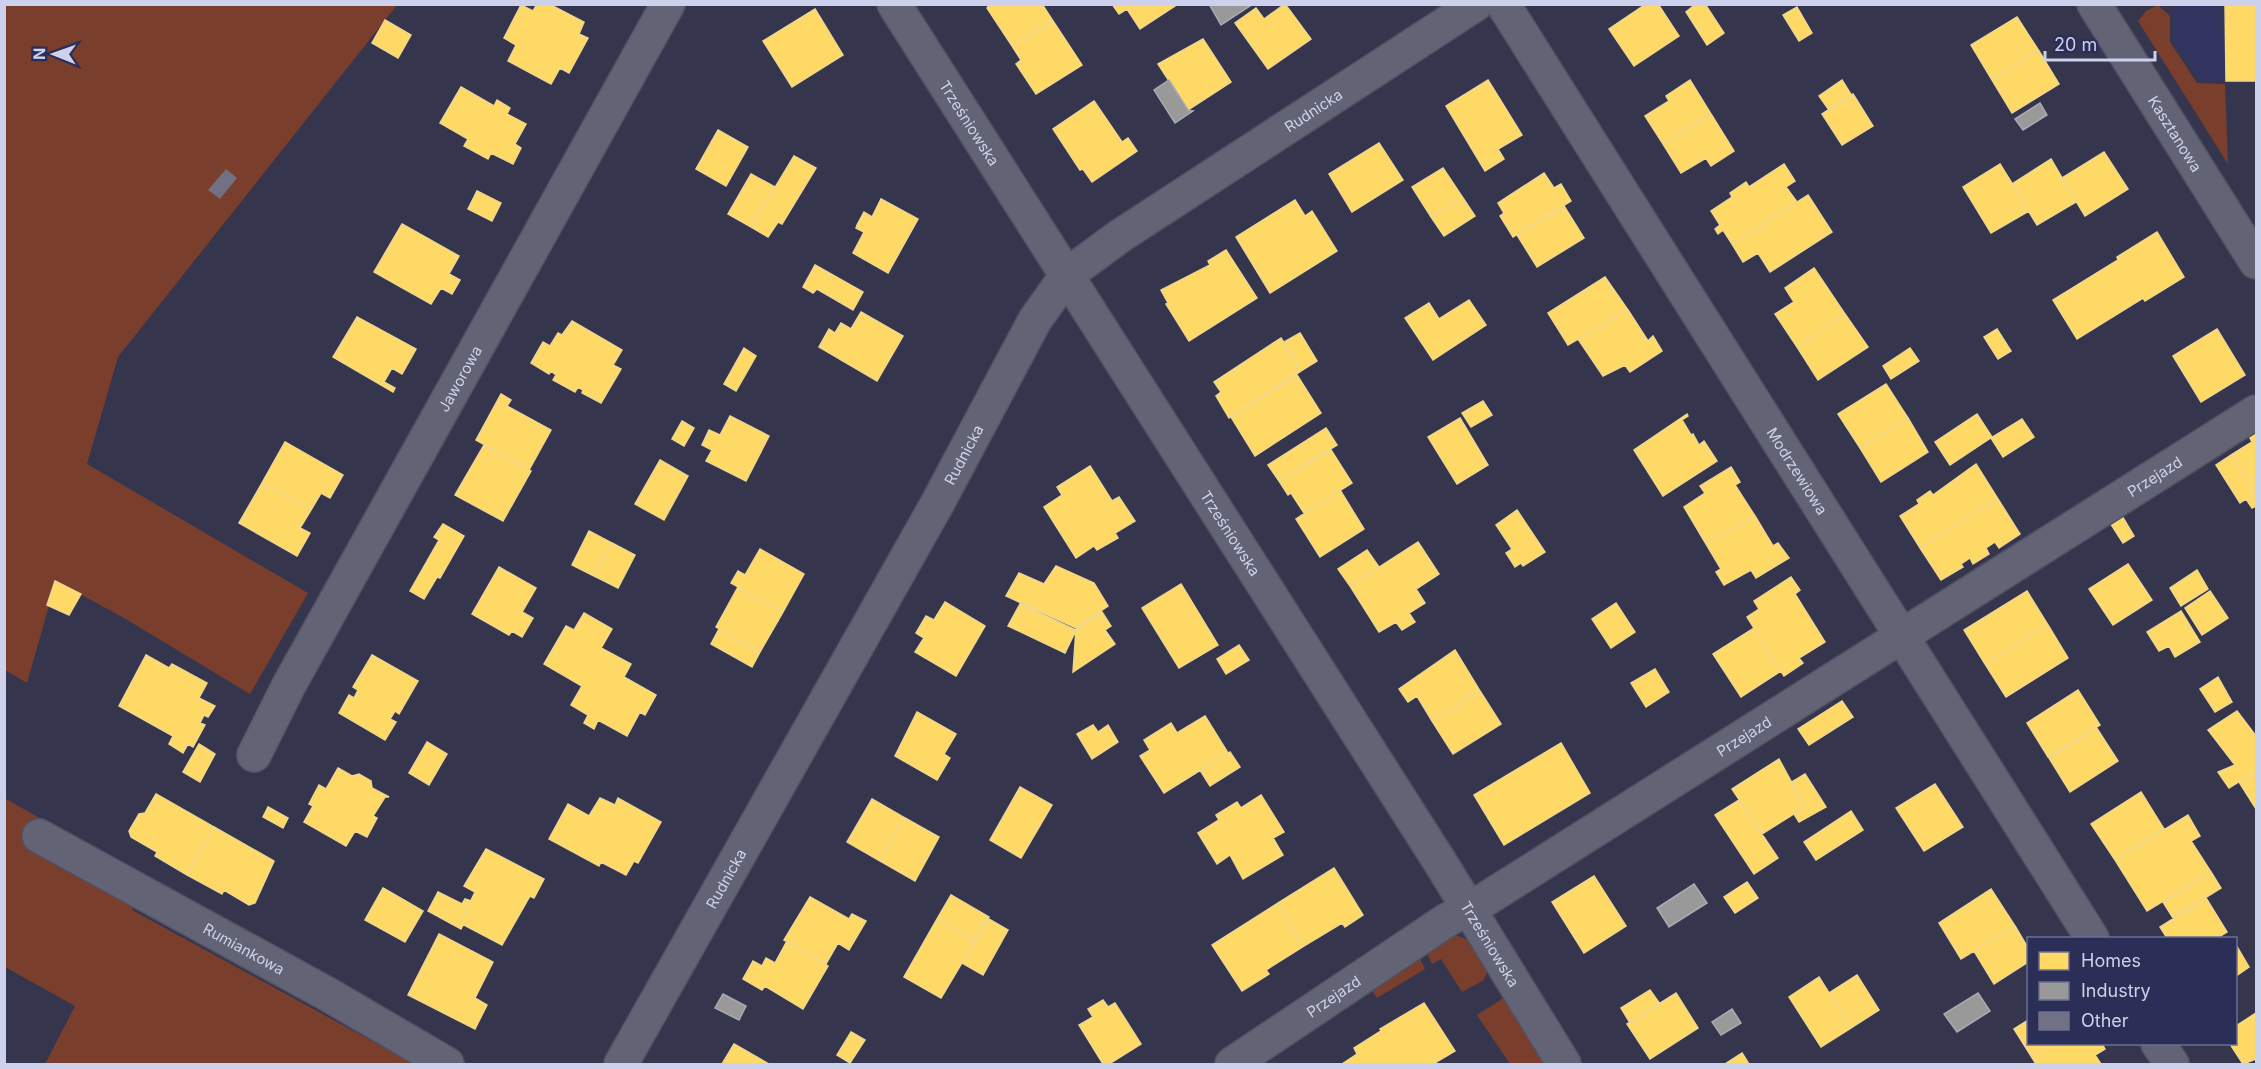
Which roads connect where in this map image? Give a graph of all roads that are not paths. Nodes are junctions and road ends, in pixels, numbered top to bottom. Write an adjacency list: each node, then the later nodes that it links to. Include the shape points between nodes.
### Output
1 (668, 4): 10 (street, Jaworowa, via 288,685)
2 (894, 4): 7 (street, Trześniowska)
3 (1476, 4): 7 (street, Rudnicka, via 1120,236)
4 (1503, 4): 9 (street, Modrzewiowa)
5 (2094, 4): 6 (street, Kasztanowa)
6 (2256, 262)
7 (1067, 275): 12 (street, Trześniowska); 16 (street, Rudnicka, via 1035,320 936,506)
8 (2256, 412): 9 (street, Przejazd)
9 (1901, 637): 12 (street, Przejazd); 13 (street, Modrzewiowa)
10 (254, 755)
11 (39, 836): 15 (street, Rumiankowa, via 329,995)
12 (1468, 909): 17 (street, Przejazd); 18 (street, Trześniowska)
13 (2091, 937)
14 (2159, 1045): 19 (street)
15 (447, 1065)
16 (621, 1065)
17 (1232, 1065)
18 (1564, 1065)
19 (2172, 1065)

